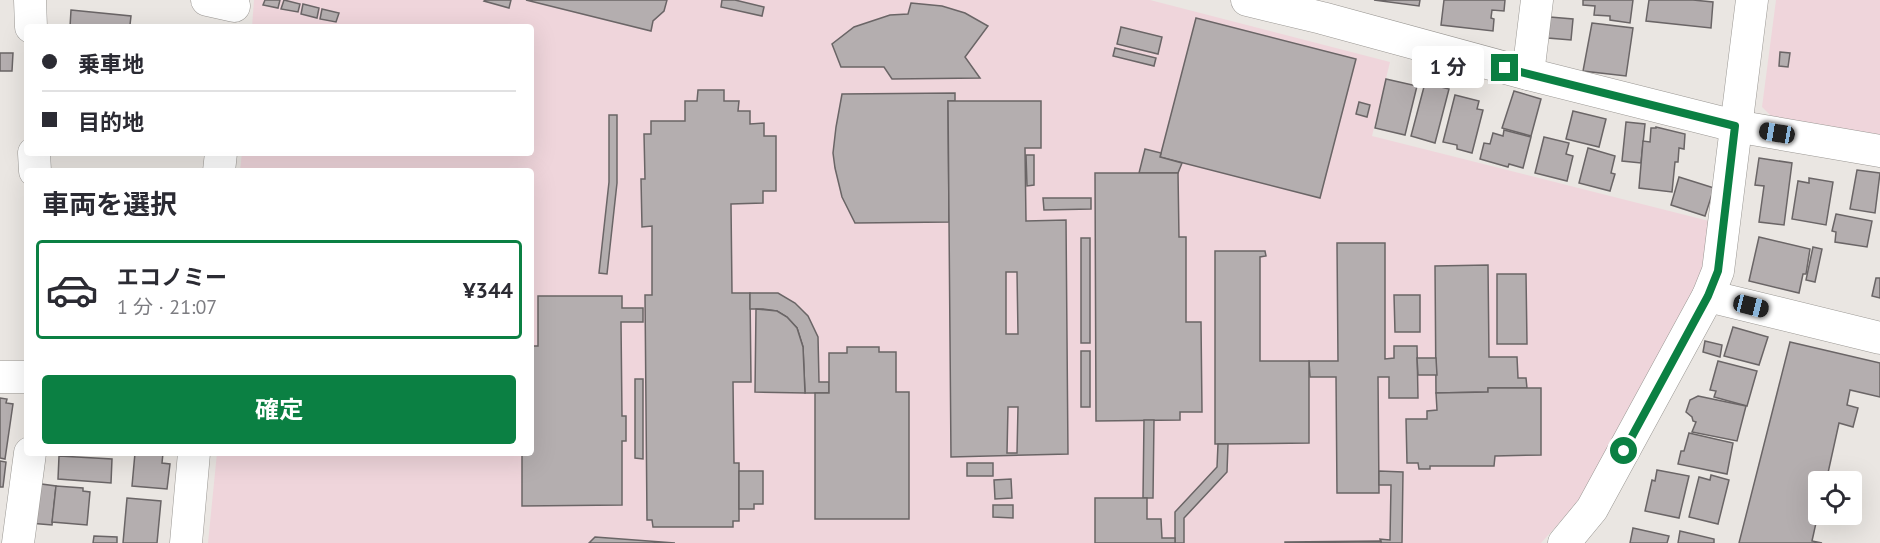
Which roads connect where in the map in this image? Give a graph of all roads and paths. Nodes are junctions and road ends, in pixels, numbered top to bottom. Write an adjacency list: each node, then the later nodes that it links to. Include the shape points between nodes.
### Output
1 (30, 0): 6 (street)
2 (1247, 0): 5 (street)
3 (1537, 0): 7 (street)
4 (1752, 0): 8 (street)
5 (1323, 9): 7 (street)
6 (31, 24)
7 (1528, 74): 8 (street)
8 (1735, 126): 9 (street); 10 (street, via 1718,271)
9 (1880, 151)
10 (1708, 296): 11 (street); 18 (street, via 1592,508)
11 (1880, 338)
12 (0, 377): 13 (street)
13 (24, 377)
14 (30, 456): 16 (street)
15 (194, 456): 17 (street)
16 (18, 543)
17 (186, 543)
18 (1564, 543)

